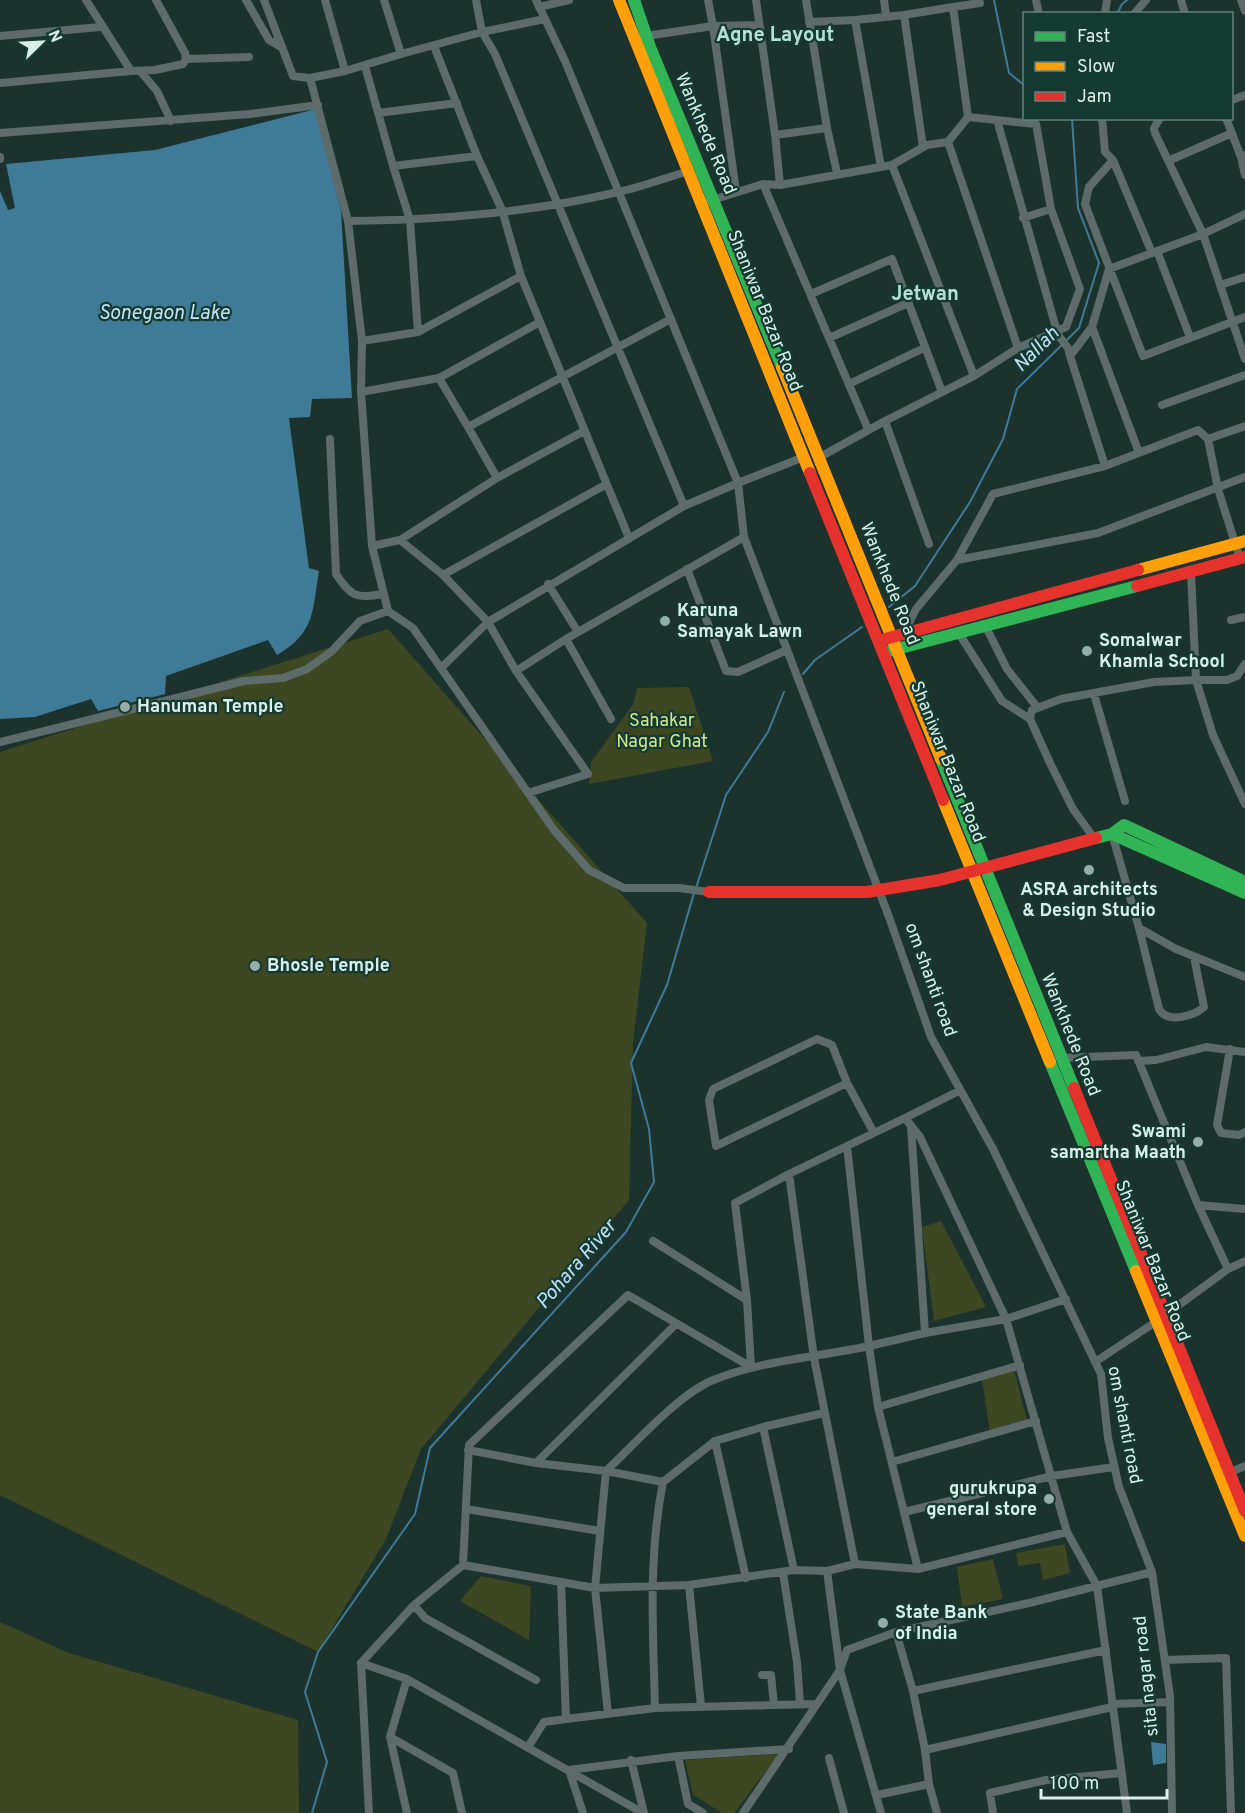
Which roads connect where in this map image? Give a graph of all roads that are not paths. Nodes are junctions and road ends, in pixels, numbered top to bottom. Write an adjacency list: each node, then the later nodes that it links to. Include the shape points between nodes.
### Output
1 (86, 0): 29 (street)
2 (156, 0): 37 (street)
3 (246, 0): 34 (street, via 269,40)
4 (264, 0): 34 (street)
5 (325, 0): 40 (street)
6 (384, 0): 35 (street)
7 (476, 0): 30 (street)
8 (569, 0): 17 (street)
9 (619, 0): 66 (main road, Shaniwar Bazar Road)
10 (634, 0): 32 (main road, Wankhede Road)
11 (708, 0): 28 (street)
12 (756, 0): 27 (street)
13 (806, 0): 26 (street)
14 (884, 0): 23 (street)
15 (1146, 0): 20 (street)
16 (1241, 0): 21 (street)
17 (538, 3): 24 (street, om shanti road)
18 (980, 3): 19 (street)
19 (953, 7): 22 (street); 46 (street)
20 (1136, 12)
21 (1245, 12)
22 (904, 15): 23 (street); 58 (street)
23 (886, 16): 25 (street)
24 (545, 19): 30 (street); 72 (street, om shanti road)
25 (855, 20): 26 (street); 65 (street)
26 (809, 22): 53 (street)
27 (758, 25): 28 (street); 56 (street)
28 (713, 26): 32 (street); 71 (street)
29 (100, 27): 31 (street); 39 (street)
30 (482, 32): 33 (street); 74 (street)
31 (0, 36)
32 (646, 36): 73 (main road, Wankhede Road)
33 (434, 46): 35 (street); 43 (street)
34 (281, 47): 41 (street, via 295,79)
35 (401, 54): 38 (street)
36 (249, 57): 37 (street)
37 (186, 59): 39 (street, via 183,64)
38 (365, 66): 40 (street); 45 (street)
39 (135, 71): 42 (street); 51 (street, via 157,91)
40 (345, 71): 41 (street)
41 (310, 78): 44 (street)
42 (0, 83)
43 (457, 103): 45 (street); 59 (street)
44 (318, 105): 51 (street); 80 (street)
45 (378, 113): 64 (street)
46 (968, 117): 47 (street); 57 (street)
47 (997, 120): 52 (street); 78 (street)
48 (1104, 120): 61 (street, via 1105,152)
49 (1159, 120): 62 (street, via 1155,133)
50 (1227, 120): 55 (street)
51 (171, 121): 54 (street)
52 (1029, 121): 75 (street, via 1036,124)
53 (827, 128): 56 (street); 67 (street)
54 (0, 133)
55 (1232, 133): 60 (street); 62 (street)
56 (775, 134): 70 (street)
57 (948, 142): 58 (street); 101 (street)
58 (923, 147): 63 (street)
59 (477, 156): 64 (street); 76 (street)
60 (1243, 156): 68 (street)
61 (1113, 160): 82 (street); 83 (street, via 1089,187 1086,204)
62 (1168, 162): 81 (street)
63 (892, 165): 65 (street); 106 (street)
64 (393, 166): 79 (street)
65 (881, 167): 67 (street)
66 (688, 171): 72 (street); 73 (main road, Shaniwar Bazar Road)
67 (837, 173): 70 (street)
68 (1245, 175)
69 (763, 184): 70 (street); 71 (street); 87 (street)
70 (780, 185)
71 (736, 191): 73 (street)
72 (619, 192): 74 (street); 90 (street, om shanti road)
73 (708, 202): 120 (main road, Shaniwar Bazar Road); 121 (main road, Wankhede Road)
74 (558, 204): 76 (street); 99 (street)
75 (1051, 209): 78 (street); 95 (street, via 1080,289 1066,327)
76 (502, 210): 79 (street); 84 (street)
77 (1245, 214): 81 (street)
78 (1023, 218): 95 (street)
79 (410, 220): 80 (street); 94 (street)
80 (348, 221): 98 (street)
81 (1203, 234): 82 (street); 86 (street)
82 (1155, 252): 83 (street); 96 (street)
83 (1109, 269): 93 (street); 96 (street, via 1143,356)
84 (521, 276): 92 (street); 94 (street)
85 (1245, 277): 86 (street)
86 (1220, 285): 91 (street)
87 (811, 294): 88 (street, via 892,259); 97 (street)
88 (908, 303): 97 (street); 100 (street)
89 (1245, 316): 91 (street)
90 (670, 319): 99 (street); 125 (street, om shanti road)
91 (1232, 321): 96 (street); 103 (street)
92 (540, 322): 105 (street); 107 (street)
93 (1092, 327): 102 (street); 119 (street)
94 (418, 332): 98 (street)
95 (1057, 333): 101 (street); 102 (street)
96 (1190, 337)
97 (829, 338): 108 (street)
98 (362, 341): 109 (street)
99 (620, 348): 105 (street); 128 (street)
100 (924, 348): 108 (street); 110 (street)
101 (1018, 348): 106 (street)
102 (1069, 352): 122 (street)
103 (1245, 358)
104 (1245, 375): 111 (street)
105 (563, 376): 114 (street); 116 (street)
106 (974, 376): 110 (street)
107 (439, 378): 109 (street); 114 (street)
108 (849, 384): 115 (street)
109 (361, 392): 134 (street)
110 (942, 392): 112 (street)
111 (1162, 405)
112 (885, 421): 115 (street); 133 (street)
113 (1245, 426): 118 (street)
114 (468, 427): 124 (street)
115 (868, 429): 121 (street)
116 (584, 430): 124 (street); 126 (street)
117 (330, 439): 141 (street, via 336,574 348,591 360,598)
118 (1208, 439): 119 (street, via 1198,430); 127 (street)
119 (1139, 453): 122 (street)
120 (804, 457): 125 (street); 151 (main road, Shaniwar Bazar Road)
121 (820, 457): 152 (main road, Wankhede Road)
122 (1106, 466): 136 (street, via 993,494)
123 (1245, 477): 127 (street)
124 (497, 478): 131 (street)
125 (738, 483): 128 (street); 129 (street, om shanti road)
126 (605, 485): 130 (street); 139 (street)
127 (1218, 489): 132 (street); 136 (street, via 1098,533)
128 (684, 506): 130 (street)
129 (744, 537): 137 (street); 153 (street, om shanti road)
130 (629, 538): 140 (street)
131 (400, 540): 134 (street); 139 (street)
132 (1240, 542): 135 (street); 149 (main road)
133 (929, 544)
134 (372, 546): 141 (street)
135 (1242, 558): 138 (main road)
136 (957, 560): 149 (street, via 916,609)
137 (687, 569): 147 (street); 153 (street, via 726,671 738,672)
138 (1191, 572): 146 (main road); 159 (street)
139 (443, 574): 145 (street)
140 (548, 584): 145 (street); 147 (street)
141 (384, 594): 142 (street)
142 (388, 611): 156 (street, via 413,628); 164 (street, via 360,621 332,651 307,669 283,678 244,681)
143 (1245, 617): 144 (street)
144 (1231, 620)
145 (488, 622): 156 (street); 157 (street)
146 (985, 625): 148 (main road); 161 (street, via 1007,669)
147 (578, 632): 150 (street)
148 (958, 632): 152 (main road); 163 (street, via 1002,701)
149 (904, 633): 152 (main road)
150 (566, 639): 157 (street); 162 (street)
151 (878, 641): 152 (main road); 154 (main road, Shaniwar Bazar Road)
152 (894, 643): 154 (main road); 170 (main road, Wankhede Road)
153 (787, 650): 172 (street, om shanti road)
154 (883, 654): 170 (main road, Shaniwar Bazar Road)
155 (1245, 664): 158 (street)
156 (441, 669): 165 (street)
157 (516, 671): 165 (street, via 588,774)
158 (1242, 674): 159 (street, via 1227,680)
159 (1196, 680): 160 (street, via 1154,682); 167 (street, via 1213,735)
160 (1094, 694): 161 (street); 166 (street)
161 (1037, 707): 163 (street)
162 (611, 719)
163 (1030, 719): 169 (street, via 1073,809)
164 (0, 742)
165 (528, 793): 173 (street, via 589,870 624,888)
166 (1125, 801)
167 (1245, 804)
168 (1112, 834): 169 (main road); 171 (main road, via 1124,825); 174 (main road); 175 (street)
169 (1094, 838): 170 (main road)
170 (977, 869): 172 (main road, via 940,880); 180 (main road, Wankhede Road); 197 (main road, Shaniwar Bazar Road)
171 (1245, 882)
172 (878, 890): 173 (main road); 183 (street, om shanti road, via 931,1037)
173 (709, 892)
174 (1245, 893)
175 (1139, 928): 176 (street); 176 (street, via 1164,1017 1171,1019 1204,1007)
176 (1194, 957): 177 (street)
177 (1245, 977)
178 (1230, 1049): 179 (street); 181 (street, via 1206,1047); 186 (street, via 1217,1125 1221,1133)
179 (1245, 1052)
180 (1060, 1058): 181 (street, via 1136,1055); 197 (main road, Wankhede Road)
181 (1138, 1061): 190 (street)
182 (848, 1083): 182 (street, via 837,1088 716,1146 709,1100 713,1089 817,1039 832,1045); 187 (street)
183 (959, 1091): 184 (street); 195 (street, om shanti road, via 993,1149)
184 (905, 1118): 185 (street); 187 (street)
185 (911, 1126): 198 (street, via 920,1137); 200 (street)
186 (1245, 1132)
187 (874, 1133): 188 (street)
188 (847, 1146): 189 (street); 201 (street)
189 (789, 1174): 196 (street, via 735,1203); 202 (street)
190 (1198, 1204): 191 (street); 194 (street)
191 (1245, 1209)
192 (653, 1241): 196 (street)
193 (1245, 1261): 194 (street)
194 (1228, 1269): 197 (street)
195 (1066, 1299): 198 (street); 203 (street, om shanti road)
196 (747, 1300): 205 (street)
197 (1161, 1318): 203 (street); 217 (main road, Shaniwar Bazar Road)
198 (1006, 1319): 200 (street); 204 (street)
199 (676, 1324): 205 (street); 211 (street, via 628,1295); 213 (street)
200 (925, 1333): 201 (street)
201 (868, 1346): 202 (street); 206 (street)
202 (814, 1358): 205 (street); 207 (street)
203 (1095, 1362): 215 (street, om shanti road, via 1101,1374)
204 (1020, 1365): 206 (street); 208 (street)
205 (751, 1367): 216 (street, via 700,1388)
206 (878, 1407): 212 (street)
207 (824, 1413): 209 (street); 226 (street)
208 (1036, 1421): 212 (street); 218 (street)
209 (763, 1427): 210 (street); 229 (street)
210 (715, 1441): 219 (street); 233 (street)
211 (468, 1450): 213 (street); 220 (street)
212 (892, 1462): 222 (street)
213 (536, 1463): 216 (street)
214 (1245, 1466): 217 (street)
215 (1114, 1467): 218 (street); 232 (street, om shanti road)
216 (606, 1471): 219 (street); 223 (street)
217 (1225, 1474): 221 (main road, Shaniwar Bazar Road); 225 (main road)
218 (1052, 1476): 222 (street); 224 (street)
219 (663, 1482): 235 (street, via 654,1527)
220 (466, 1509): 223 (street); 227 (street)
221 (1245, 1511)
222 (904, 1512): 228 (street)
223 (600, 1531): 238 (street)
224 (1067, 1532): 228 (street); 237 (street)
225 (1245, 1536)
226 (855, 1564): 228 (street); 230 (street)
227 (463, 1565): 234 (street); 239 (street)
228 (918, 1569)
229 (794, 1570): 230 (street); 231 (street)
230 (827, 1571): 244 (street)
231 (783, 1572): 233 (street); 250 (street)
232 (1152, 1572): 237 (street); 242 (street, sita nagar road)
233 (746, 1578): 236 (street)
234 (561, 1582): 238 (street); 257 (street)
235 (652, 1585): 236 (street); 238 (street); 255 (street)
236 (689, 1585): 253 (street)
237 (1097, 1586): 240 (street); 241 (street)
238 (594, 1588): 256 (street)
239 (414, 1605): 243 (street); 247 (street, via 425,1618)
240 (896, 1632): 244 (street, via 847,1650); 248 (street)
241 (1106, 1650): 248 (street); 254 (street)
242 (1165, 1660): 249 (street, sita nagar road); 282 (street, via 1226,1658)
243 (361, 1663): 246 (street); 269 (street)
244 (840, 1670): 251 (street); 268 (street)
245 (762, 1675): 252 (street, via 771,1675)
246 (407, 1679): 258 (street); 259 (street)
247 (536, 1680)
248 (913, 1691): 261 (street)
249 (1170, 1702): 254 (street); 281 (street, sita nagar road)
250 (800, 1704): 251 (street); 252 (street)
251 (817, 1704): 260 (street)
252 (774, 1705): 253 (street)
253 (701, 1706): 255 (street)
254 (1112, 1706): 261 (street); 266 (street)
255 (655, 1708): 256 (street)
256 (608, 1714): 257 (street)
257 (566, 1719): 259 (street, via 544,1722)
258 (390, 1737): 270 (street); 271 (street, via 453,1773)
259 (528, 1747): 265 (street)
260 (789, 1749): 262 (street); 275 (street)
261 (925, 1750): 267 (street)
262 (678, 1756): 264 (street); 274 (street, via 688,1804)
263 (829, 1758): 276 (street)
264 (630, 1760): 265 (street); 273 (street)
265 (569, 1770): 272 (street); 273 (street)
266 (1121, 1773): 279 (street, via 1046,1780 990,1793); 280 (street)
267 (929, 1784): 268 (street); 278 (street)
268 (877, 1795): 277 (street)
269 (369, 1813)
270 (406, 1813)
271 (462, 1813)
272 (582, 1813)
273 (644, 1813)
274 (703, 1813)
275 (743, 1813)
276 (844, 1813)
277 (880, 1813)
278 (937, 1813)
279 (993, 1813)
280 (1127, 1813)
281 (1172, 1813)
282 (1231, 1813)

